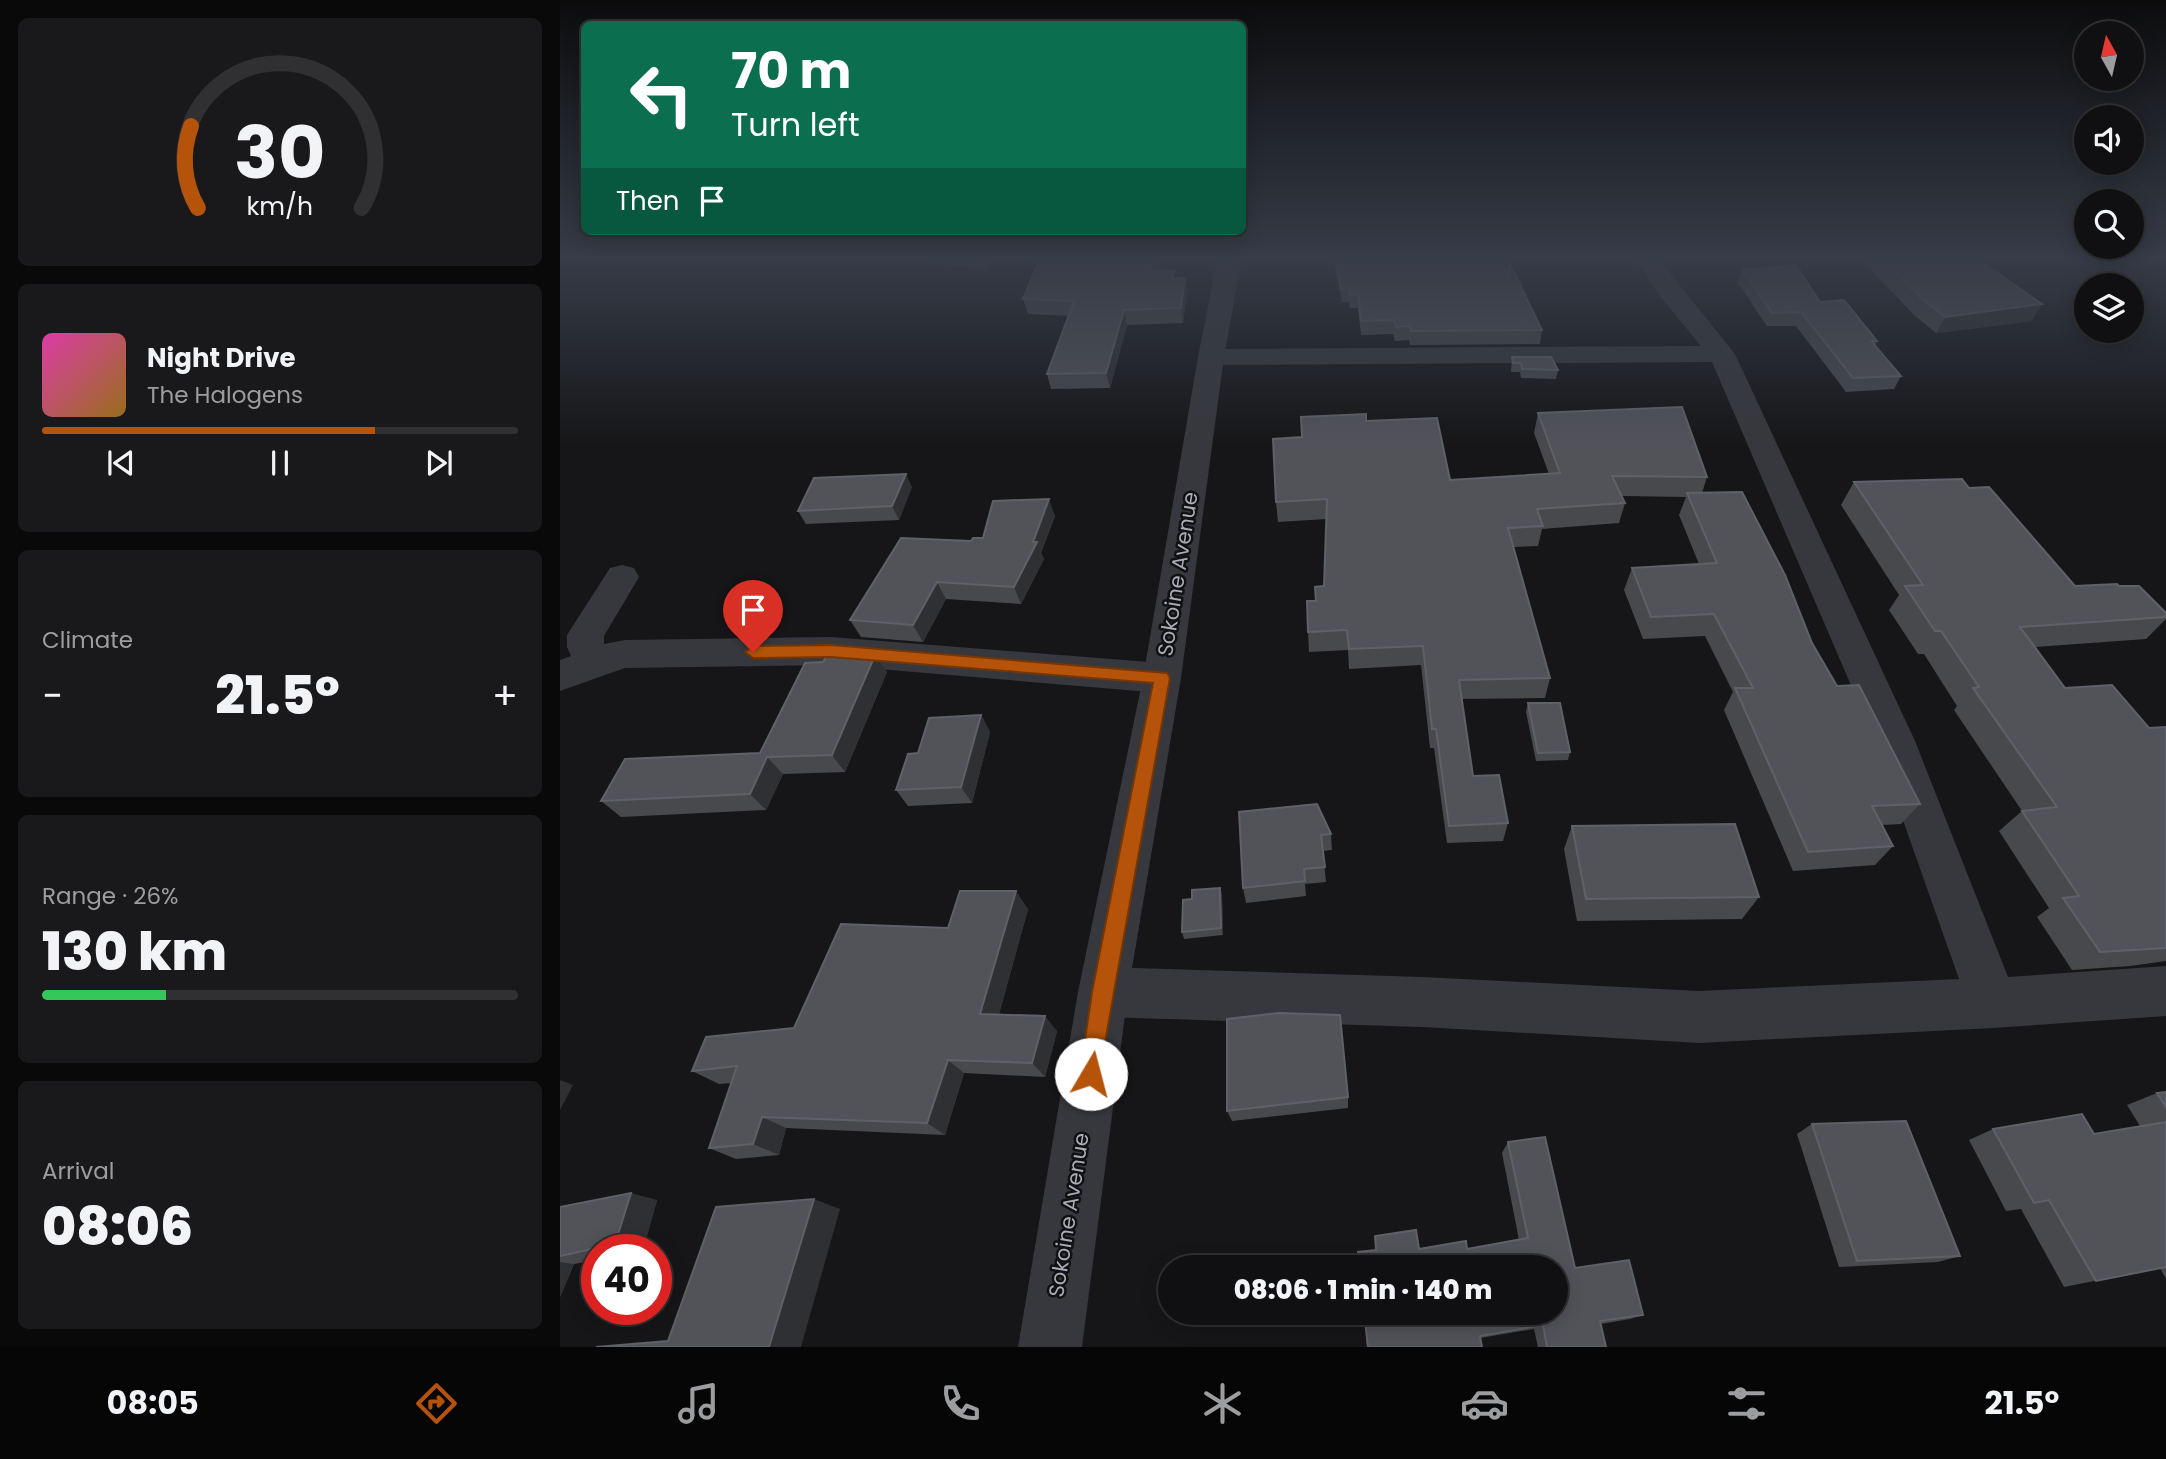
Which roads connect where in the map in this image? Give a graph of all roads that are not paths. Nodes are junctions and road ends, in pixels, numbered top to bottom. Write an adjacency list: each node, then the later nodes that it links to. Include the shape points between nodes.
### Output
1 (1218, 319): 4 (street, Sokoine Avenue)
2 (1692, 319): 3 (street)
3 (1722, 354): 4 (street); 11 (street, via 1895,741)
4 (1211, 357): 8 (street, Sokoine Avenue)
5 (622, 577): 6 (street, via 586,635 589,654)
6 (599, 660): 7 (street); 8 (street, via 649,653 831,651)
7 (560, 676)
8 (1162, 678): 10 (street, Sokoine Avenue)
9 (2166, 990): 11 (street)
10 (1103, 992): 11 (street, via 1699,1017); 12 (street, Sokoine Avenue)
11 (1993, 1003)
12 (1049, 1347)

